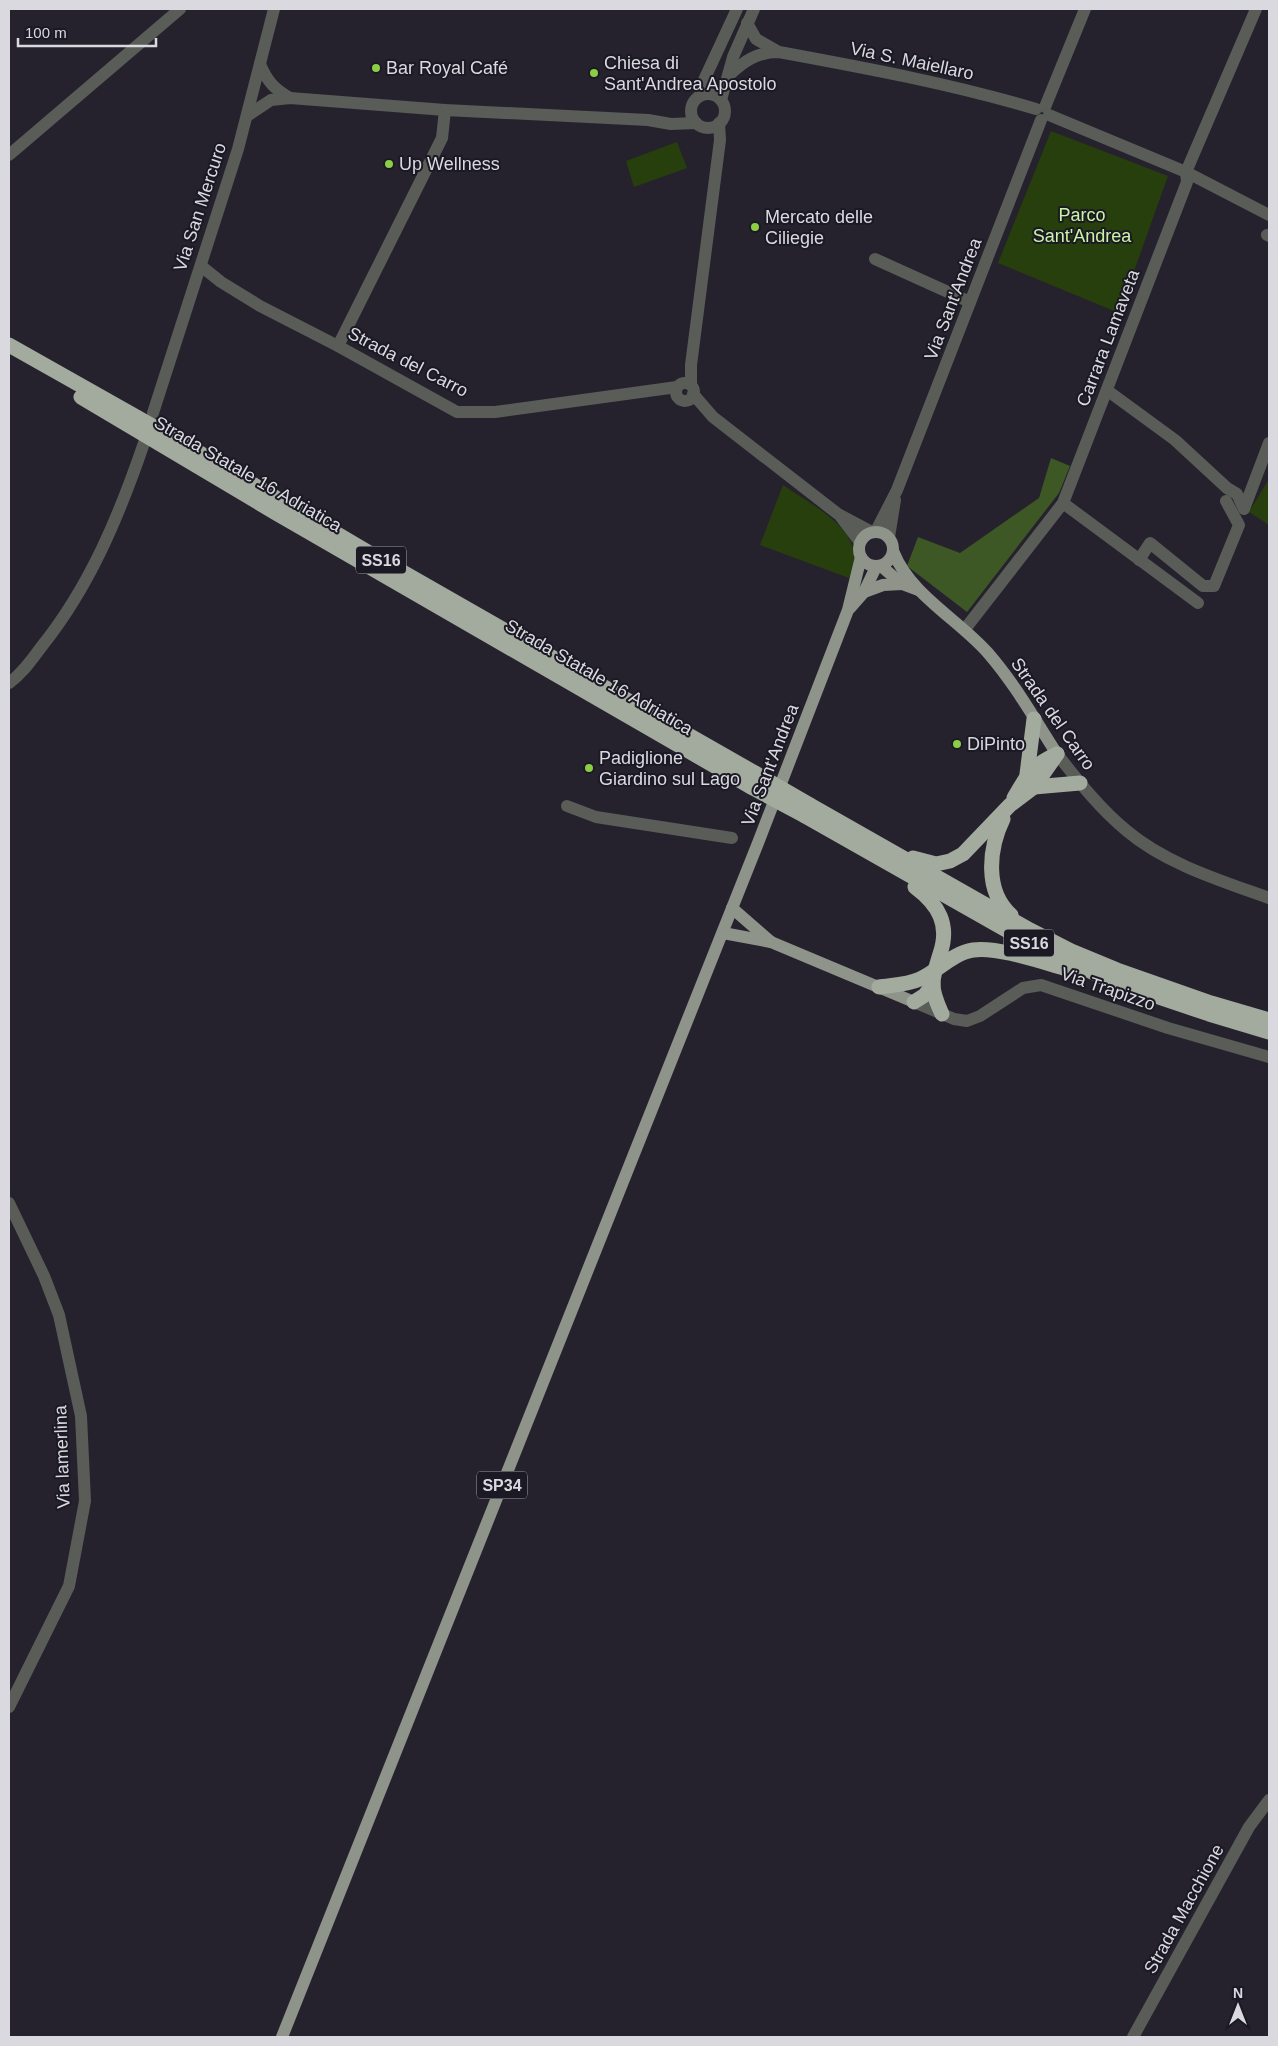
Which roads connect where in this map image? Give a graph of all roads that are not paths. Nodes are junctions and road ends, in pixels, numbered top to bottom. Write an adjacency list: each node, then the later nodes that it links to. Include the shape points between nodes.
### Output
1 (274, 9): 9 (street, Via San Mercuro)
2 (737, 9): 13 (street, via 704,80)
3 (754, 9): 7 (street)
4 (1085, 9): 17 (street, Via Sant'Andrea)
5 (1256, 9): 24 (street, Carrara Lamaveta)
6 (174, 10): 22 (street)
7 (747, 23): 8 (street, Via S. Maiellaro, via 756,39); 10 (street)
8 (779, 52): 10 (street, Via S. Maiellaro, via 764,52 753,57); 17 (street, Via S. Maiellaro, via 996,97)
9 (260, 64): 11 (street, Via San Mercuro); 12 (street)
10 (728, 76): 14 (street)
11 (254, 89): 12 (street, via 261,96); 18 (street, Via San Mercuro)
12 (273, 95): 16 (street); 18 (street)
13 (700, 96): 14 (street, via 711,95); 15 (street)
14 (720, 100): 20 (street, via 724,109)
15 (691, 108): 19 (street, via 676,116); 21 (street)
16 (445, 110): 19 (street); 30 (street, via 442,138)
17 (1043, 113): 24 (street, Via S. Maiellaro); 28 (street, Via Sant'Andrea)
18 (247, 116): 27 (street, Via San Mercuro)
19 (648, 120): 21 (street)
20 (719, 123): 21 (street, via 715,126); 23 (street)
21 (700, 125): 23 (street, via 714,141)
22 (9, 155)
23 (716, 159): 33 (street, via 691,365)
24 (1186, 172): 25 (street, Via S. Maiellaro); 32 (street, Carrara Lamaveta, via 1187,182)
25 (1269, 215)
26 (875, 259): 28 (street)
27 (201, 266): 30 (street, Strada del Carro, via 260,306); 34 (street, Via San Mercuro)
28 (970, 302): 37 (street, Via Sant'Andrea)
29 (9, 345): 59 (highway, Strada Statale 16 Adriatica / SS16, via 188,446)
30 (338, 346): 33 (street, Strada del Carro, via 457,412 495,412 648,391)
31 (9, 354): 59 (highway, Strada Statale 16 Adriatica / SS16, via 276,513)
32 (1108, 390): 36 (street, via 1237,494 1244,509); 39 (street, Carrara Lamaveta)
33 (684, 391): 40 (street)
34 (153, 413)
35 (144, 443): 56 (street, via 123,504 98,560 57,627 18,676)
36 (1269, 444)
37 (898, 490): 41 (street, Via Sant'Andrea); 44 (street, Via Sant'Andrea)
38 (1226, 501): 48 (street, via 1239,525 1214,586 1203,586 1150,543)
39 (1063, 503): 48 (street); 55 (street, Carrara Lamaveta)
40 (838, 514): 42 (street); 45 (street)
41 (884, 514): 42 (street, via 874,519); 43 (street, Via Sant'Andrea)
42 (852, 520): 43 (street)
43 (874, 532): 44 (main road); 45 (main road, Via Sant'Andrea)
44 (890, 537): 46 (main road, Via Sant'Andrea)
45 (860, 542): 47 (main road, Via Sant'Andrea)
46 (894, 553): 49 (main road, Via Sant'Andrea, via 889,561); 52 (main road, Strada del Carro, via 898,564)
47 (861, 557): 49 (main road, via 867,564); 54 (main road, Via Sant'Andrea)
48 (1139, 560): 53 (street)
49 (879, 566): 50 (main road, Strada del Carro); 51 (main road, Via Sant'Andrea)
50 (902, 584): 51 (main road, via 883,585); 52 (main road, Strada del Carro)
51 (864, 592): 54 (main road, Via Sant'Andrea)
52 (923, 592): 55 (main road, Strada del Carro)
53 (1198, 604)
54 (848, 610): 67 (main road, Via Sant'Andrea)
55 (965, 630): 57 (main road, Strada del Carro, via 1008,677)
56 (9, 682)
57 (1034, 719): 58 (main road, Strada del Carro); 60 (highway)
58 (1057, 754): 60 (highway); 61 (street, Strada del Carro)
59 (753, 780): 65 (highway, Strada Statale 16 Adriatica / SS16, bridge)
60 (1030, 780): 61 (highway); 62 (highway)
61 (1080, 783): 66 (street, Strada del Carro, via 1128,832 1154,848)
62 (1010, 804): 65 (highway, via 963,854 950,861 936,864); 68 (highway, via 996,833 992,884 1001,906)
63 (567, 806): 64 (street, via 596,817)
64 (732, 838)
65 (870, 847): 68 (highway, Strada Statale 16 Adriatica / SS16); 71 (highway, via 927,896 940,912 945,936); 72 (highway, Strada Statale 16 Adriatica / SS16, via 1024,940)
66 (1269, 898)
67 (732, 908): 69 (main road, Via Sant'Andrea); 70 (main road)
68 (1030, 930): 76 (highway, Strada Statale 16 Adriatica / SS16, via 1117,970)
69 (723, 933): 70 (main road); 82 (main road, SP34)
70 (771, 942): 73 (main road)
71 (930, 978): 72 (highway, via 959,954 987,950); 73 (highway); 74 (highway); 75 (highway)
72 (1111, 981): 77 (highway, Strada Statale 16 Adriatica / SS16)
73 (879, 987): 74 (main road)
74 (914, 1002): 75 (street, Via Trapizzo)
75 (942, 1014): 78 (street, Via Trapizzo, via 954,1020 967,1021 1023,988 1041,985 1168,1028)
76 (1269, 1020)
77 (1269, 1032)
78 (1269, 1057)
79 (9, 1203): 80 (street, Via lamerlina, via 59,1315 81,1416 85,1501 69,1586)
80 (9, 1707)
81 (1269, 1800): 83 (street, Strada Macchione, via 1249,1827)
82 (282, 2037)
83 (1133, 2037)

